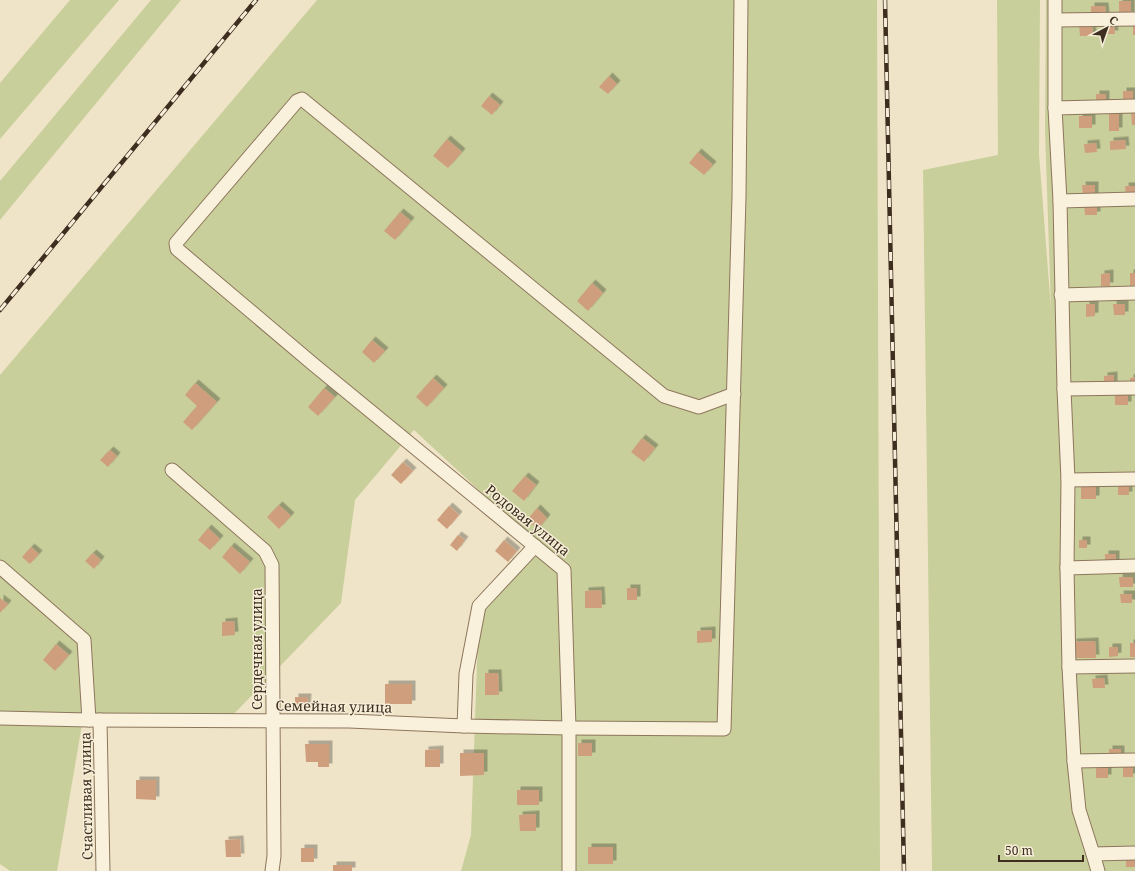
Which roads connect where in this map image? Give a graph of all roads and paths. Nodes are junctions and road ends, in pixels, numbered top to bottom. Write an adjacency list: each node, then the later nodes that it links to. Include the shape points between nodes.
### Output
1 (741, 0): 13 (street)
2 (1055, 0): 4 (street)
3 (1135, 19): 4 (street)
4 (1056, 20): 6 (street)
5 (1135, 106): 6 (street)
6 (1055, 108): 8 (street)
7 (1135, 199): 8 (street)
8 (1060, 201): 10 (street)
9 (1135, 294): 10 (street)
10 (1061, 295): 12 (street)
11 (1135, 388): 12 (street)
12 (1064, 389): 16 (street)
13 (734, 394): 17 (street, Родовая улица, via 699,407 664,396 302,99 297,101 176,243 177,249); 27 (street, Семейная улица, via 724,729)
14 (172, 470): 25 (street, Сердечная улица, via 265,551 272,565)
15 (1135, 479): 16 (street)
16 (1068, 480): 20 (street)
17 (535, 546): 26 (street, via 479,606 466,674); 27 (street, Родовая улица, via 564,570)
18 (1135, 566): 20 (street)
19 (0, 567): 24 (street, Счастливая улица, via 84,640)
20 (1067, 568): 22 (street)
21 (1135, 666): 22 (street)
22 (1069, 667): 29 (street)
23 (0, 718): 24 (street, Семейная улица)
24 (95, 720): 25 (street, Семейная улица); 32 (street, Счастливая улица)
25 (273, 721): 26 (street, Семейная улица); 33 (street, Сердечная улица)
26 (464, 726): 27 (street, Семейная улица)
27 (569, 728): 34 (street, Родовая улица)
28 (1135, 760): 29 (street)
29 (1074, 761): 31 (street, via 1079,810)
30 (1135, 853): 31 (street)
31 (1093, 854): 35 (street)
32 (103, 871)
33 (272, 871)
34 (569, 871)
35 (1098, 871)

